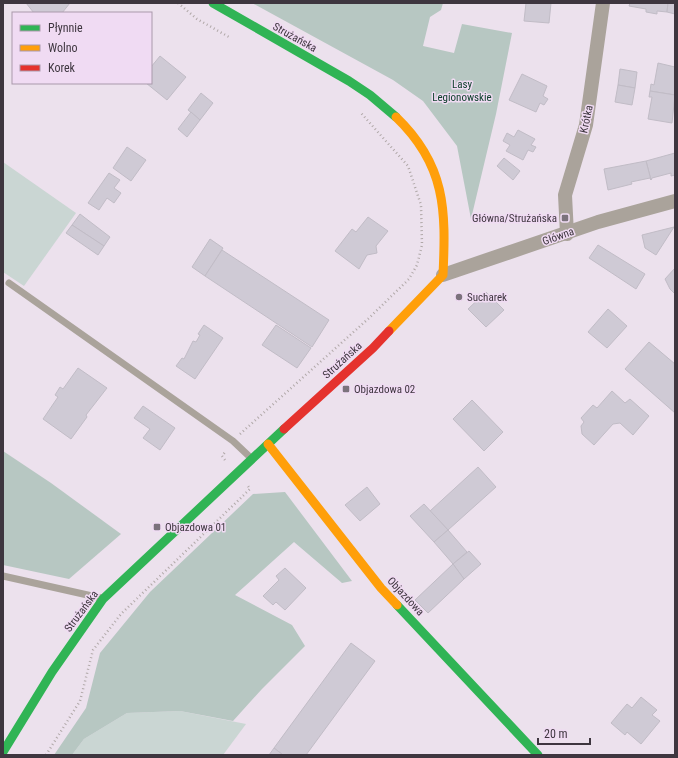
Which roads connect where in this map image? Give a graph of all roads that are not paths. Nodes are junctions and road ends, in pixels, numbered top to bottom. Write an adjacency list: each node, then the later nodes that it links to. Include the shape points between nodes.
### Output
1 (213, 3): 5 (main road, Strużańska, via 372,95 397,116 414,135 426,154 441,192 444,213)
2 (603, 3): 4 (street, Krótka, via 586,125 565,195)
3 (675, 201): 4 (street, Główna, via 598,222)
4 (566, 234): 5 (street, Główna)
5 (443, 276): 7 (main road, Strużańska, via 372,348)
6 (9, 284): 8 (lane, via 233,441)
7 (268, 444): 8 (main road, Strużańska); 12 (main road, Objazdowa, via 381,588)
8 (252, 459): 10 (main road, Strużańska)
9 (3, 576): 10 (lane)
10 (103, 599): 11 (main road, Strużańska, via 52,672)
11 (3, 752)
12 (538, 755)

